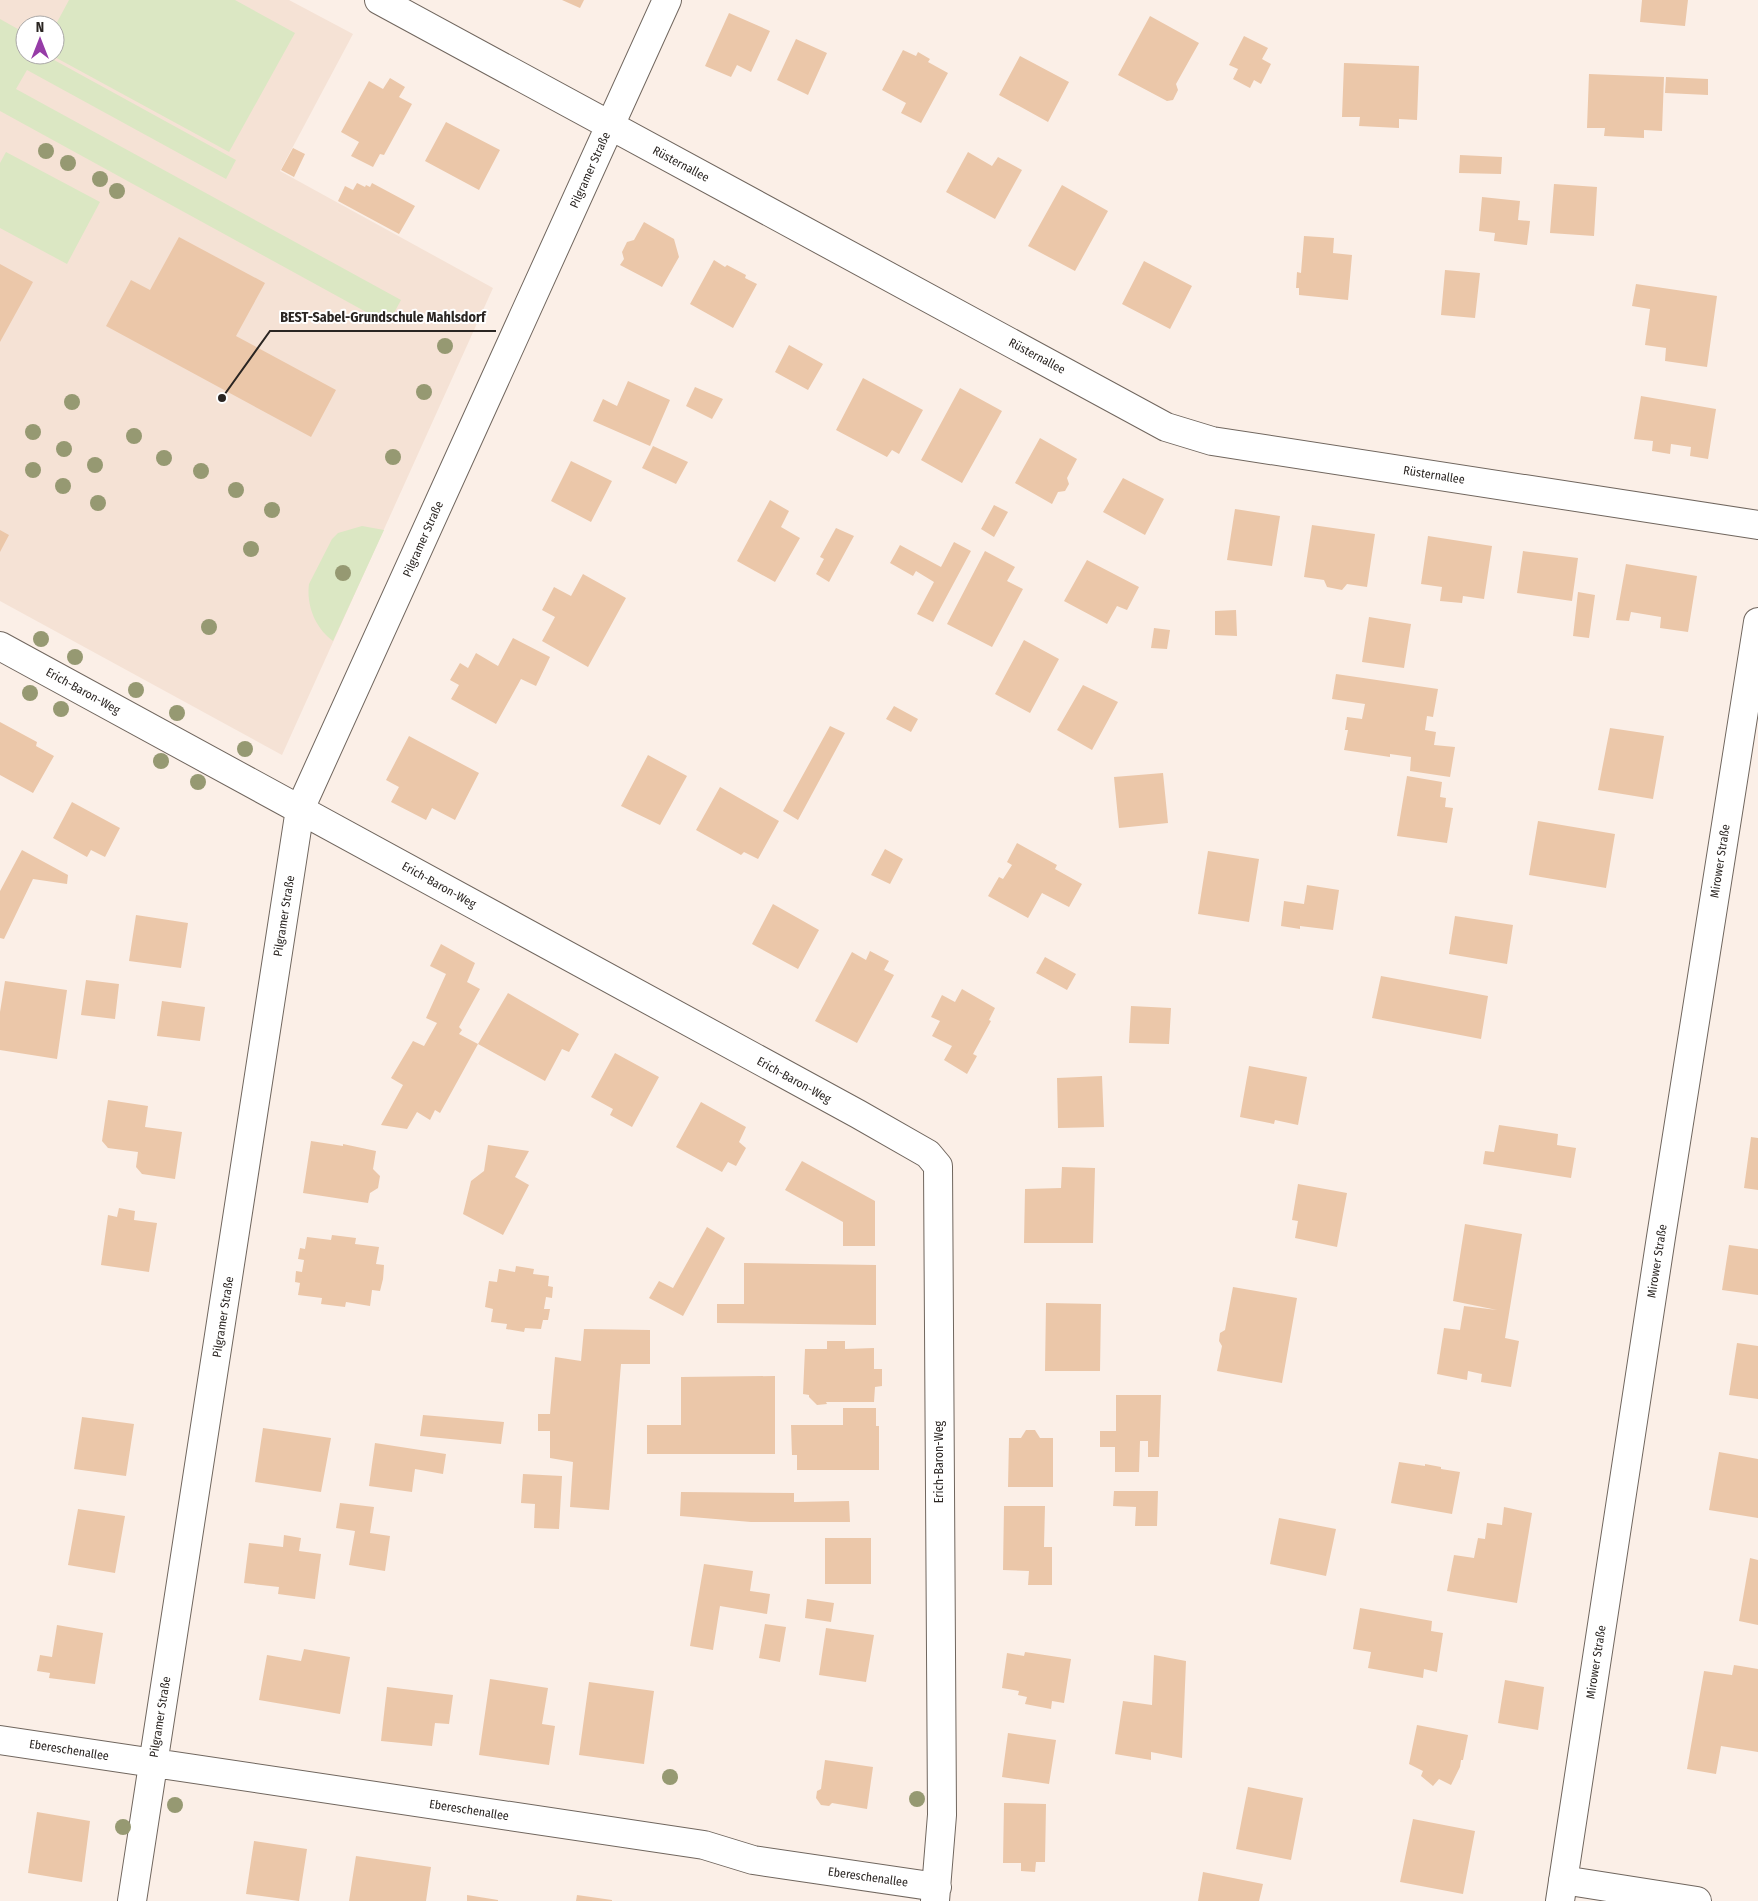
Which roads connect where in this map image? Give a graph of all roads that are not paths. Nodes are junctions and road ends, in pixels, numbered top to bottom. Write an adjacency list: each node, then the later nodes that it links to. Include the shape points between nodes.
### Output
1 (379, 0): 3 (street, Rüsternallee)
2 (667, 0): 3 (street, Pilgramer Straße)
3 (610, 126): 4 (street, Rüsternallee, via 1166,427 1212,441); 7 (street, Pilgramer Straße)
4 (1758, 525)
5 (1758, 622): 10 (street, Mirower Straße)
6 (0, 646): 7 (street, Erich-Baron-Weg)
7 (300, 809): 9 (street, Pilgramer Straße); 11 (street, Erich-Baron-Weg, via 913,1145 928,1154 938,1166 942,1815)
8 (0, 1740): 9 (street, Ebereschenallee)
9 (153, 1763): 11 (street, Ebereschenallee, via 704,1845 753,1860); 12 (street, Pilgramer Straße)
10 (1562, 1890): 13 (street)
11 (936, 1894)
12 (132, 1901)
13 (1697, 1901)

